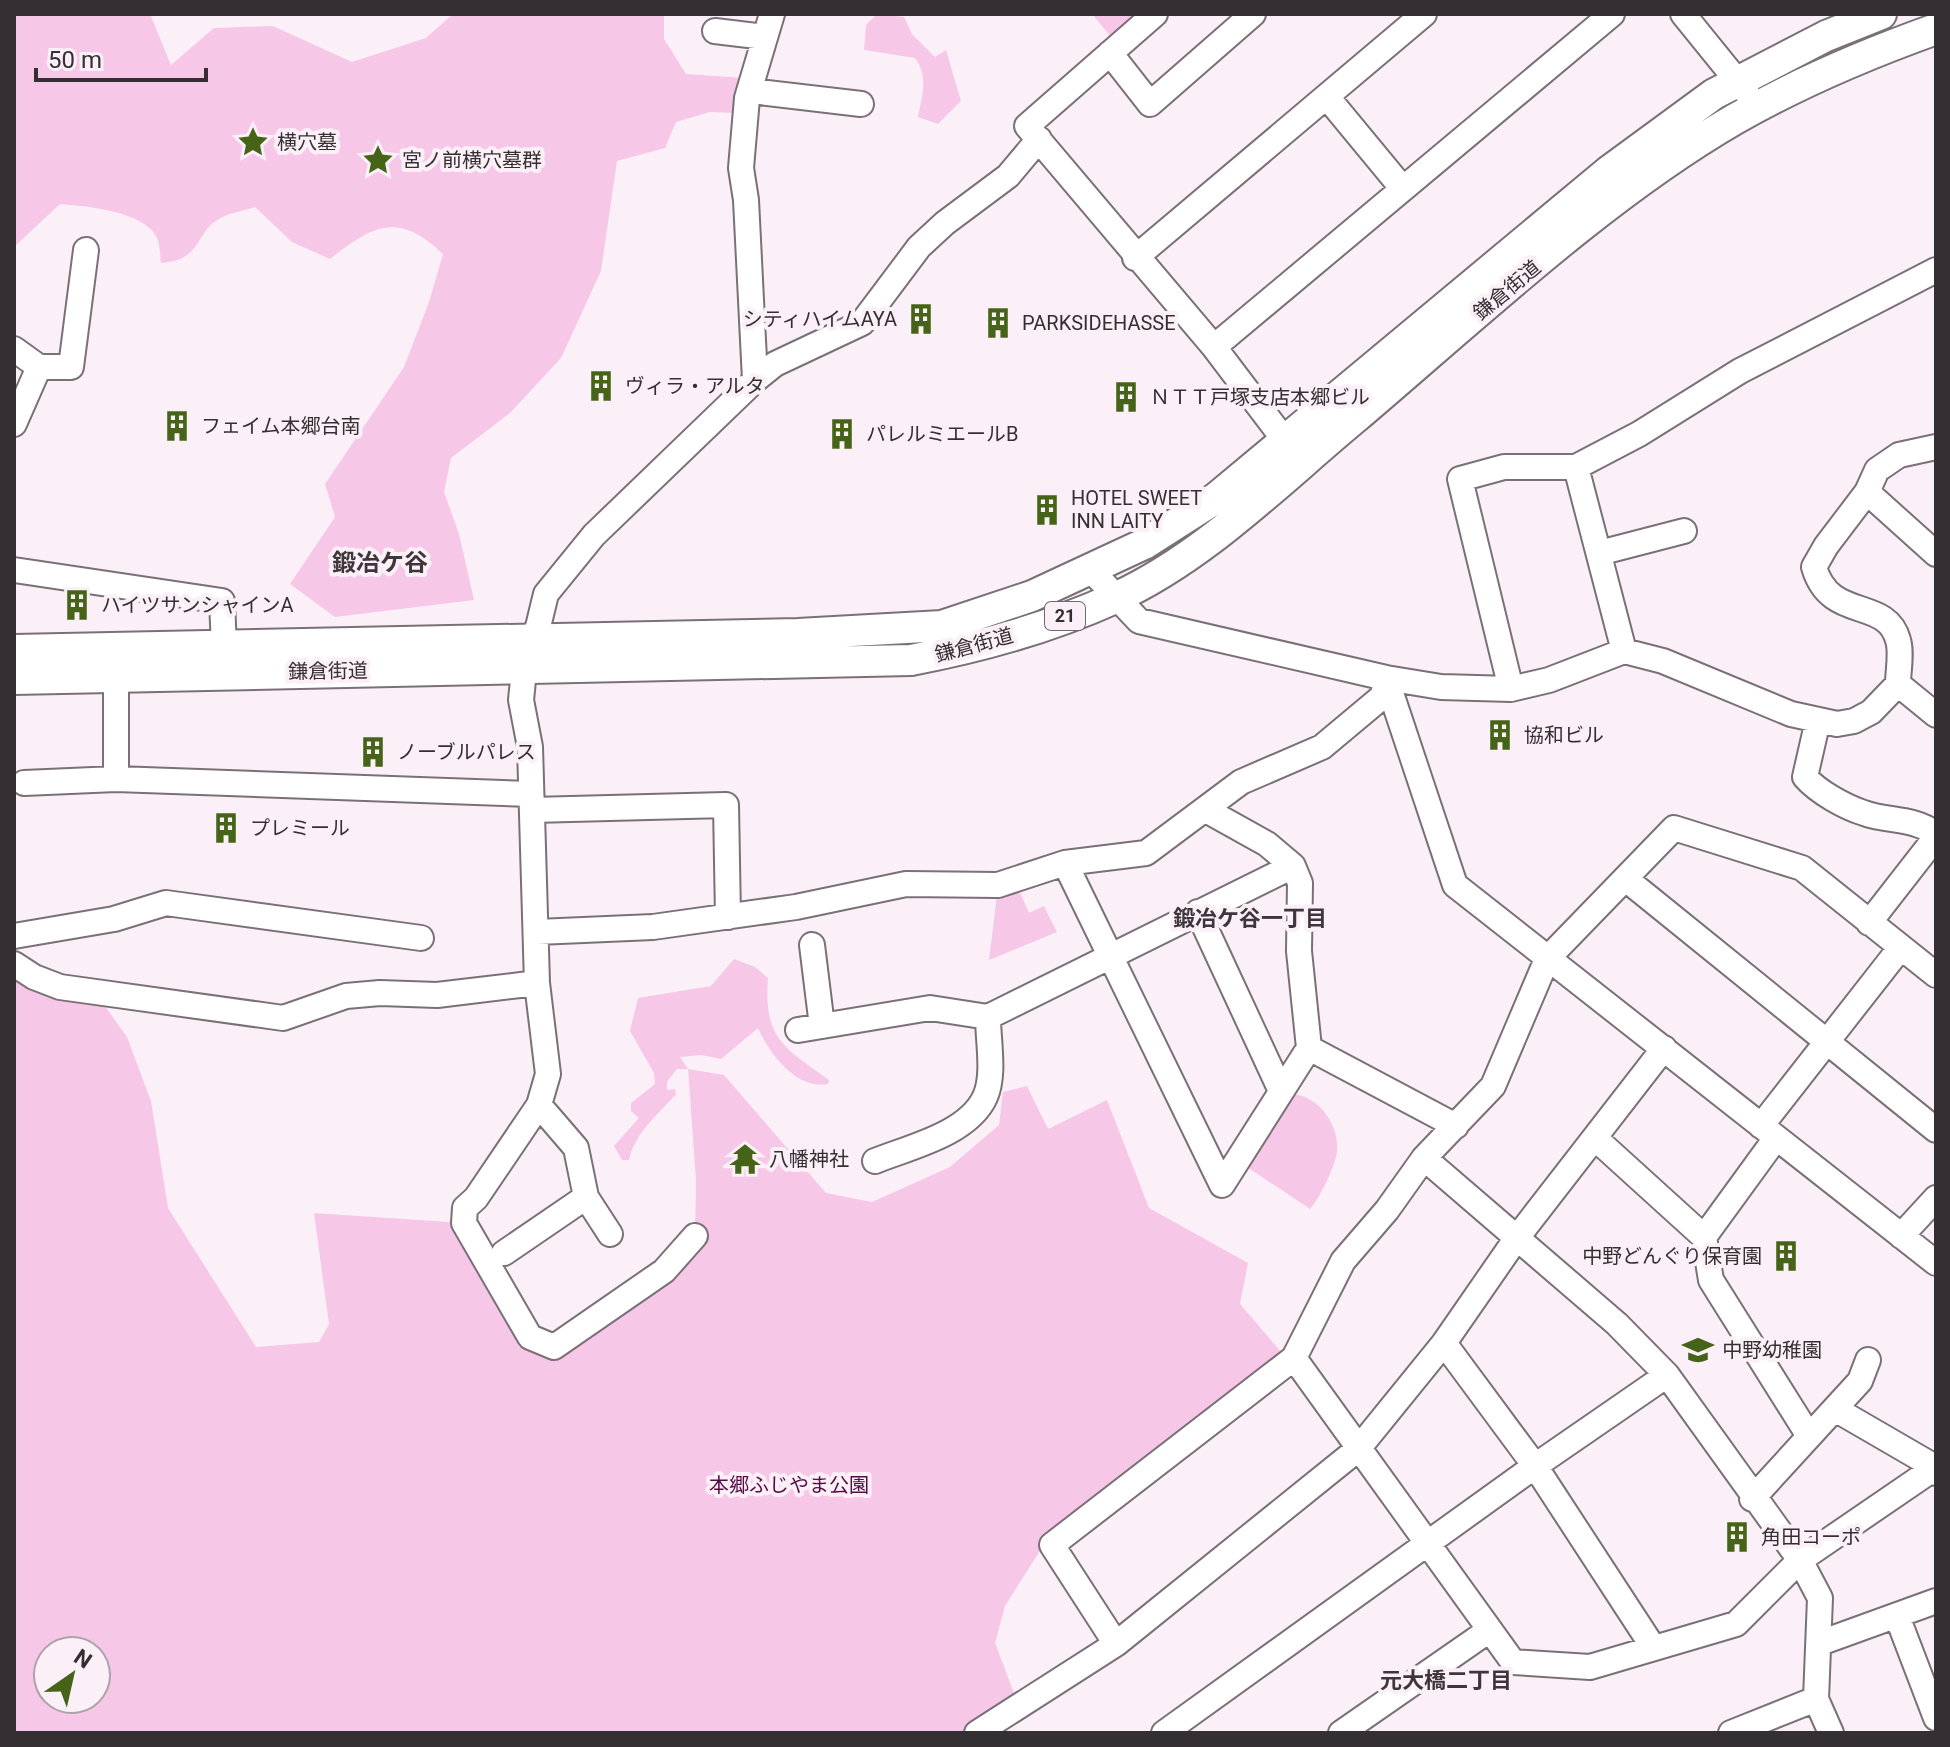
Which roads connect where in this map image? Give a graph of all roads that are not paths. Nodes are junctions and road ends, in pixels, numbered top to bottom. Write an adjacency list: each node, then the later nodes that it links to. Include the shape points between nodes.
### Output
1 (1155, 14): 11 (street)
2 (1253, 14): 11 (street, via 1150,104)
3 (1424, 14): 7 (street)
4 (1612, 14): 18 (street)
5 (1683, 14): 12 (street)
6 (1881, 14): 12 (main road, 鎌倉街道 / 21)
7 (1394, 23): 14 (street)
8 (769, 26): 10 (street); 13 (street)
9 (1936, 29): 16 (main road, 鎌倉街道 / 21, via 1855,58)
10 (715, 31)
11 (1110, 53): 17 (street, via 1027,126)
12 (1738, 81): 16 (street); 27 (main road, 鎌倉街道 / 21, via 1609,171)
13 (751, 91): 15 (street); 25 (street, via 741,168)
14 (1327, 97): 18 (street); 20 (street)
15 (861, 104)
16 (1758, 107): 36 (main road, 鎌倉街道 / 21, via 1632,189 1238,515 1160,574)
17 (1039, 139): 20 (street); 25 (street, via 1008,176 919,247 862,323 775,364)
18 (1403, 189): 22 (street)
19 (86, 250): 24 (street, via 71,367)
20 (1135, 258): 22 (street)
21 (1936, 270): 29 (street, via 1740,371)
22 (1214, 347): 27 (street)
23 (14, 349): 24 (street)
24 (39, 367): 26 (street)
25 (755, 380): 40 (street, via 571,560 546,594)
26 (14, 424)
27 (1286, 442): 35 (main road, 鎌倉街道 / 21, via 1216,498)
28 (1936, 447): 30 (street, via 1899,455 1877,470)
29 (1576, 467): 32 (street); 45 (street, via 1504,467 1460,479)
30 (1867, 492): 33 (street); 44 (street, via 1814,567 1819,586 1831,597 1886,618 1899,642)
31 (1684, 531): 32 (street)
32 (1599, 553): 39 (street)
33 (1936, 554)
34 (14, 570): 37 (street, via 222,601)
35 (1091, 570): 36 (street); 40 (main road, 鎌倉街道 / 21, via 942,626)
36 (1116, 598): 40 (main road, 鎌倉街道 / 21, via 1001,640 911,660); 42 (street, via 1139,621)
37 (224, 648): 38 (main road, 鎌倉街道 / 21); 40 (main road, 鎌倉街道 / 21)
38 (14, 650)
39 (1624, 651): 45 (street); 47 (street)
40 (527, 652): 41 (main road, 鎌倉街道 / 21); 50 (street, via 521,700 530,747)
41 (116, 676): 43 (main road, 鎌倉街道 / 21); 48 (street)
42 (1386, 678): 45 (street, via 1441,687); 51 (street, via 1383,696 1322,747 1241,782); 65 (street, via 1455,885)
43 (14, 679)
44 (1898, 684): 46 (street); 47 (street, via 1871,712 1854,721)
45 (1511, 689)
46 (1936, 715)
47 (1818, 720): 52 (street, via 1805,777 1812,785 1866,814 1903,819)
48 (116, 779): 49 (street); 50 (street)
49 (24, 783)
50 (531, 802): 57 (street, via 726,805); 59 (street)
51 (1206, 810): 53 (street, via 1146,853); 54 (street, via 1267,844)
52 (1936, 836): 58 (street)
53 (1065, 863): 57 (street, via 998,885 906,884); 64 (street)
54 (1293, 866): 56 (street); 71 (street, via 1300,883 1299,951)
55 (1627, 880): 58 (street, via 1674,828 1802,868); 65 (street); 70 (street)
56 (1198, 912): 64 (street); 73 (street)
57 (728, 917): 59 (street, via 653,927)
58 (1869, 923): 63 (street)
59 (537, 932): 68 (street)
60 (14, 936): 61 (street, via 114,919 166,903)
61 (421, 938)
62 (812, 945): 69 (street, via 810,1028 930,1008)
63 (1901, 947): 67 (street); 70 (street)
64 (1109, 956): 69 (street); 73 (street, via 1222,1185)
65 (1547, 959): 72 (street); 75 (street, via 1493,1086)
66 (14, 964): 68 (street, via 60,987 283,1018 346,996 437,995)
67 (1936, 975)
68 (537, 983): 74 (street, via 548,1074)
69 (988, 1017): 80 (street, via 985,1096 967,1121)
70 (1827, 1040): 76 (street); 77 (street)
71 (1309, 1048): 73 (street); 75 (street)
72 (1664, 1048): 77 (street); 78 (street)
73 (1281, 1091)
74 (539, 1105): 81 (street, via 576,1148); 84 (street, via 465,1208 464,1223 530,1337 554,1347 664,1271)
75 (1456, 1126): 79 (street)
76 (1936, 1130)
77 (1768, 1132): 85 (street); 86 (street)
78 (1596, 1139): 86 (street); 87 (street)
79 (1424, 1158): 87 (street); 91 (street, via 1343,1261)
80 (875, 1161)
81 (586, 1197): 83 (street); 88 (street)
82 (1936, 1198): 85 (street)
83 (610, 1234)
84 (695, 1236)
85 (1901, 1236): 89 (street)
86 (1704, 1237): 95 (street, via 1711,1280)
87 (1516, 1239): 90 (street); 93 (street, via 1617,1324)
88 (504, 1253)
89 (1936, 1263)
90 (1444, 1343): 96 (street); 97 (street)
91 (1294, 1358): 96 (street); 106 (street, via 1052,1545)
92 (1868, 1360): 94 (street, via 1860,1381)
93 (1667, 1375): 97 (street); 99 (street)
94 (1835, 1409): 95 (street); 98 (street)
95 (1809, 1436): 99 (street)
96 (1358, 1449): 100 (street); 106 (street)
97 (1535, 1466): 100 (street); 107 (street)
98 (1936, 1469): 101 (street)
99 (1752, 1499): 101 (street)
100 (1426, 1544): 104 (street); 111 (street)
101 (1800, 1560): 105 (street, via 1820,1598); 107 (street, via 1736,1624)
102 (1936, 1601): 103 (street)
103 (1897, 1616): 105 (street); 109 (street)
104 (1488, 1631): 107 (street, via 1513,1662 1590,1667); 112 (street)
105 (1820, 1643): 108 (street)
106 (1116, 1644): 110 (street)
107 (1653, 1647)
108 (1816, 1699): 113 (street); 114 (street)
109 (1936, 1718)
110 (977, 1733)
111 (1164, 1733)
112 (1341, 1733)
113 (1731, 1733)
114 (1831, 1733)

